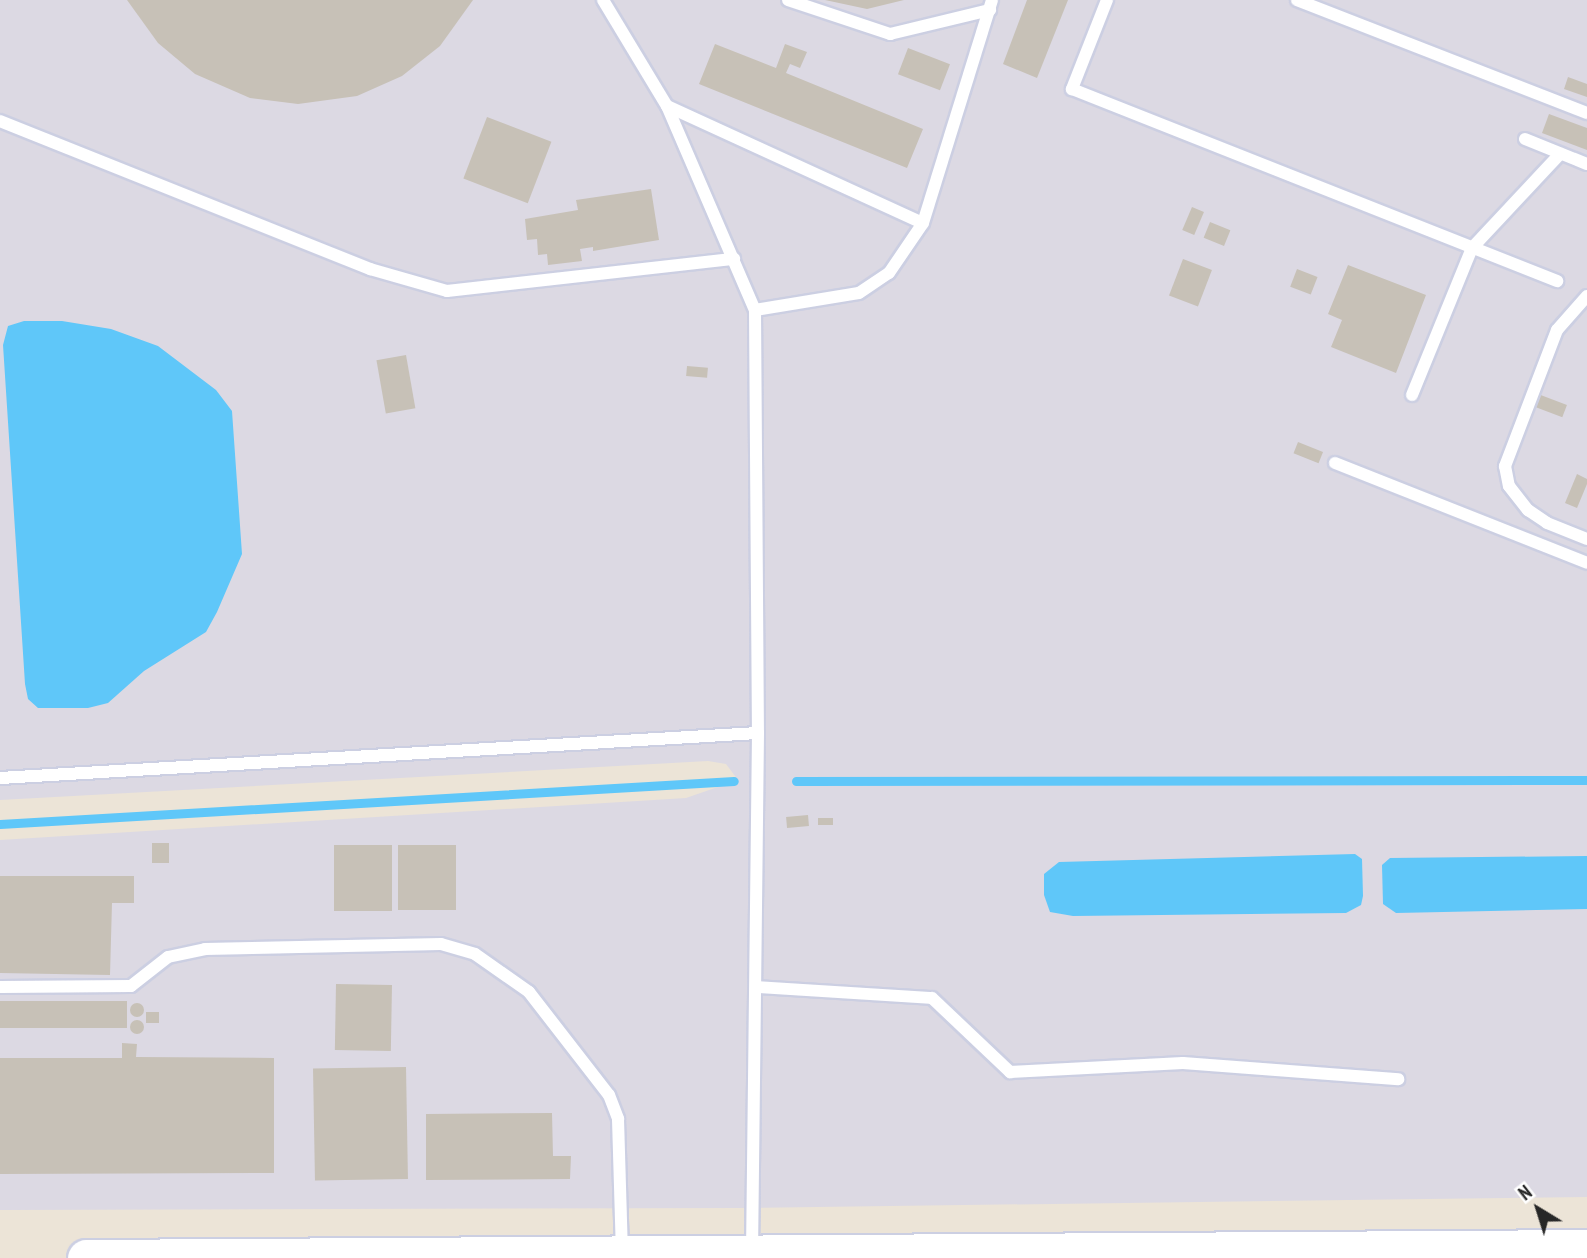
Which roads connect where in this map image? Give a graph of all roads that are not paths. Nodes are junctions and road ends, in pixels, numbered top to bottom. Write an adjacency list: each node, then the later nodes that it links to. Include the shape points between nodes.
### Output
1 (603, 0): 6 (lane)
2 (788, 0): 5 (lane, via 890,34)
3 (1107, 0): 13 (lane, via 1072,89)
4 (1297, 0): 7 (lane)
5 (991, 5): 12 (lane)
6 (667, 106): 12 (lane); 14 (lane)
7 (1587, 113)
8 (0, 121): 14 (lane, via 370,269 447,291)
9 (1525, 139): 10 (lane)
10 (1560, 154): 11 (lane); 13 (lane)
11 (1587, 164)
12 (923, 223): 17 (lane, via 877,285 839,298)
13 (1472, 248): 15 (lane); 18 (lane)
14 (734, 259): 17 (lane)
15 (1557, 281)
16 (1587, 296): 20 (lane, via 1556,330 1505,466 1509,486 1528,510)
17 (755, 310): 22 (lane)
18 (1412, 395)
19 (1335, 463): 21 (lane)
20 (1587, 539)
21 (1587, 563)
22 (758, 733): 23 (lane); 25 (lane)
23 (0, 778)
24 (0, 987): 29 (lane, via 131,986 168,957 205,949 440,944 475,954 529,992 609,1095 618,1119)
25 (757, 987): 26 (lane, via 932,998 1010,1072 1182,1063); 28 (lane)
26 (1398, 1079)
27 (1587, 1248): 28 (main road)
28 (751, 1253): 29 (main road)
29 (622, 1254): 30 (main road)
30 (86, 1258)

